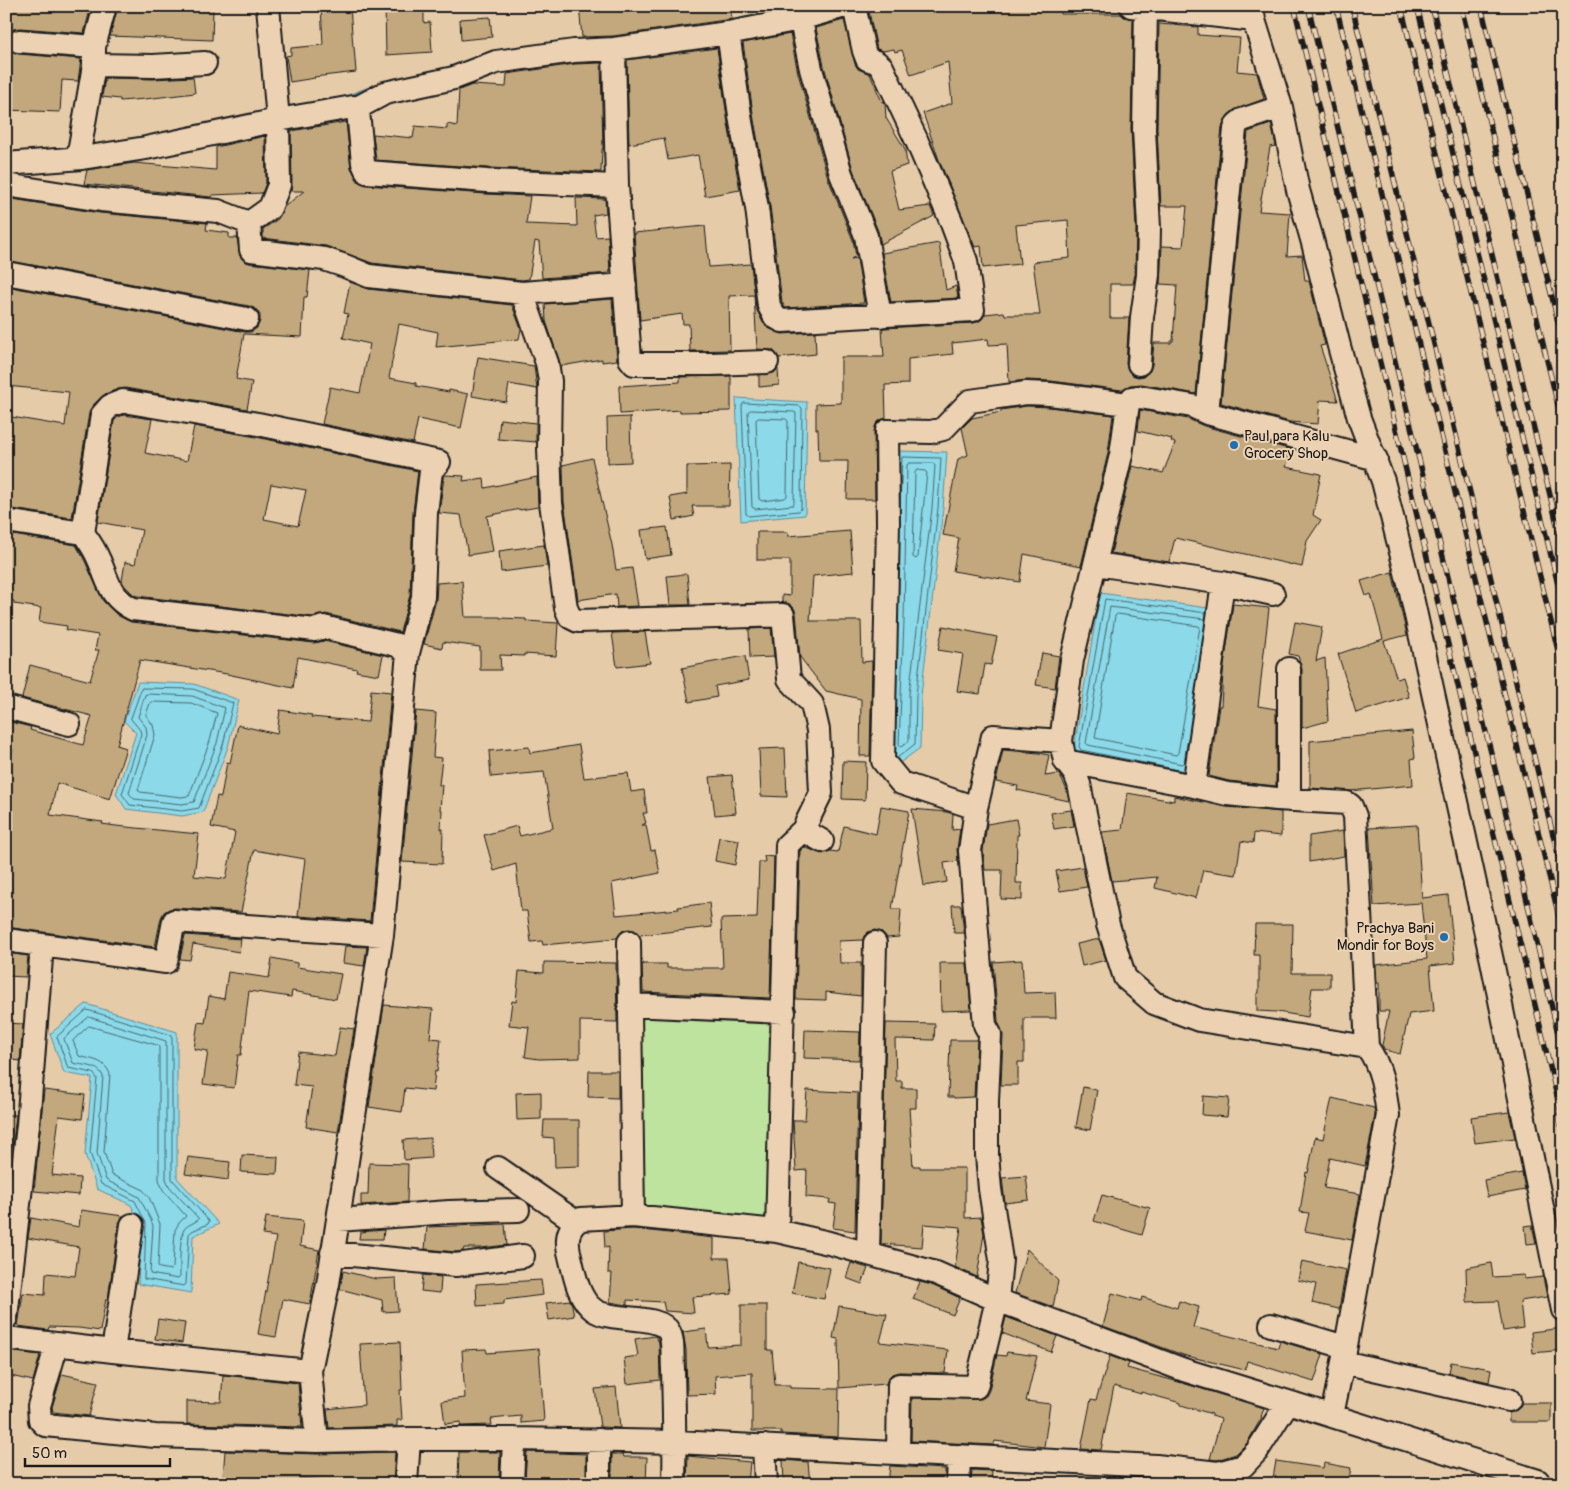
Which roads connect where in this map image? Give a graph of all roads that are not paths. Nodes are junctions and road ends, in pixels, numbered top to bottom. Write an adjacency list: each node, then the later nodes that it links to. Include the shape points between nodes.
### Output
1 (105, 6): 11 (street)
2 (268, 6): 15 (street)
3 (845, 6): 6 (street)
4 (854, 6): 24 (street, via 865,55 882,67 951,220 966,261 973,310)
5 (1138, 7): 7 (street); 27 (street, via 1149,228)
6 (799, 13): 8 (street); 24 (street, via 811,69 841,174 866,236)
7 (1253, 13): 13 (street)
8 (728, 33): 10 (street); 24 (street, via 772,312 782,321)
9 (19, 42): 11 (street)
10 (614, 49): 14 (street, via 496,62 454,78 385,93); 19 (street)
11 (94, 56): 12 (street, via 154,66); 16 (street)
12 (205, 63)
13 (1280, 107): 29 (street, via 1242,120 1234,129); 30 (street, via 1339,346 1359,418)
14 (357, 108): 15 (street); 19 (street, via 362,163 367,172)
15 (278, 120): 16 (street, via 146,148); 20 (street, via 279,185 270,208)
16 (78, 158): 17 (street)
17 (6, 164)
18 (6, 185): 20 (street, via 101,200 218,211)
19 (617, 186): 22 (street)
20 (249, 222): 23 (street, via 251,250 324,259 369,276)
21 (6, 273): 25 (street)
22 (625, 285): 23 (street); 26 (street, via 630,359 634,364)
23 (522, 293): 44 (street, via 547,363 550,381 551,503 570,617 578,621 783,615 789,679 812,704 818,730 822,793)
24 (880, 316)
25 (247, 319)
26 (767, 362)
27 (1139, 364)
28 (1128, 404): 29 (street, via 1132,398 1140,397 1192,406); 33 (street, via 1121,455); 43 (street, via 1026,393 970,402 943,429 931,432 887,431 883,761 901,784)
29 (1207, 413): 30 (street)
30 (1376, 459): 65 (street, via 1408,578 1435,698)
31 (6, 521): 32 (street)
32 (83, 533): 36 (street, via 99,559 111,590 133,609 315,630 323,627 397,645); 36 (street, via 102,415 110,406 123,401 258,424 439,462 431,471 423,598)
33 (1096, 564): 34 (street); 40 (street, via 1072,660)
34 (1223, 583): 35 (street); 41 (street)
35 (1273, 594)
36 (408, 653): 46 (street)
37 (1288, 669): 42 (street)
38 (6, 707): 39 (street)
39 (69, 724)
40 (1063, 751): 41 (street); 43 (street, via 993,736); 53 (street, via 1079,784 1108,925 1124,978 1154,1003 1199,1020)
41 (1194, 786): 42 (street, via 1227,794)
42 (1289, 800): 53 (street, via 1347,803 1355,816)
43 (976, 808): 64 (street, via 970,851 984,1025 990,1034 987,1156 1002,1260)
44 (803, 830): 45 (street); 52 (street, via 787,845)
45 (822, 841)
46 (382, 935): 50 (street, via 174,921 166,962); 57 (street)
47 (6, 940): 50 (street)
48 (630, 942): 51 (street)
49 (875, 943): 62 (street)
50 (42, 945): 66 (street, via 28,1125)
51 (630, 1005): 52 (street); 56 (street)
52 (784, 1012): 60 (street)
53 (1367, 1047): 71 (street, via 1375,1058 1385,1088 1388,1115)
54 (498, 1168): 58 (street)
55 (518, 1210): 57 (street)
56 (634, 1216): 58 (street, via 590,1218); 60 (street)
57 (338, 1220): 61 (street)
58 (576, 1222): 80 (street, via 567,1241 576,1284 593,1310 607,1316 656,1322 670,1332)
59 (132, 1225): 70 (street)
60 (778, 1231): 62 (street)
61 (332, 1253): 63 (street, via 456,1265); 72 (street)
62 (868, 1253): 64 (street, via 936,1273)
63 (523, 1256)
64 (997, 1300): 74 (street, via 1184,1370); 82 (street, via 976,1387 899,1385)
65 (1563, 1310)
66 (6, 1318)
67 (1271, 1325): 71 (street)
68 (6, 1338): 69 (street)
69 (57, 1344): 70 (street); 79 (street, via 39,1406 40,1420 45,1425 155,1436)
70 (112, 1351): 72 (street)
71 (1344, 1355): 73 (street); 75 (street)
72 (310, 1371): 79 (street)
73 (1509, 1400)
74 (1288, 1402): 75 (street); 84 (street, via 1257,1451 1243,1466 1218,1473)
75 (1332, 1415): 85 (street)
76 (409, 1439): 77 (street); 79 (street); 86 (street)
77 (514, 1439): 78 (street); 87 (street)
78 (600, 1440): 80 (street); 88 (street)
79 (317, 1441)
80 (676, 1442): 81 (street); 89 (street)
81 (764, 1446): 82 (street); 90 (street)
82 (898, 1453): 83 (street)
83 (959, 1456): 84 (street); 91 (street)
84 (1155, 1475)
85 (1542, 1483)
86 (406, 1484)
87 (512, 1484)
88 (599, 1484)
89 (674, 1484)
90 (766, 1484)
91 (958, 1484)

